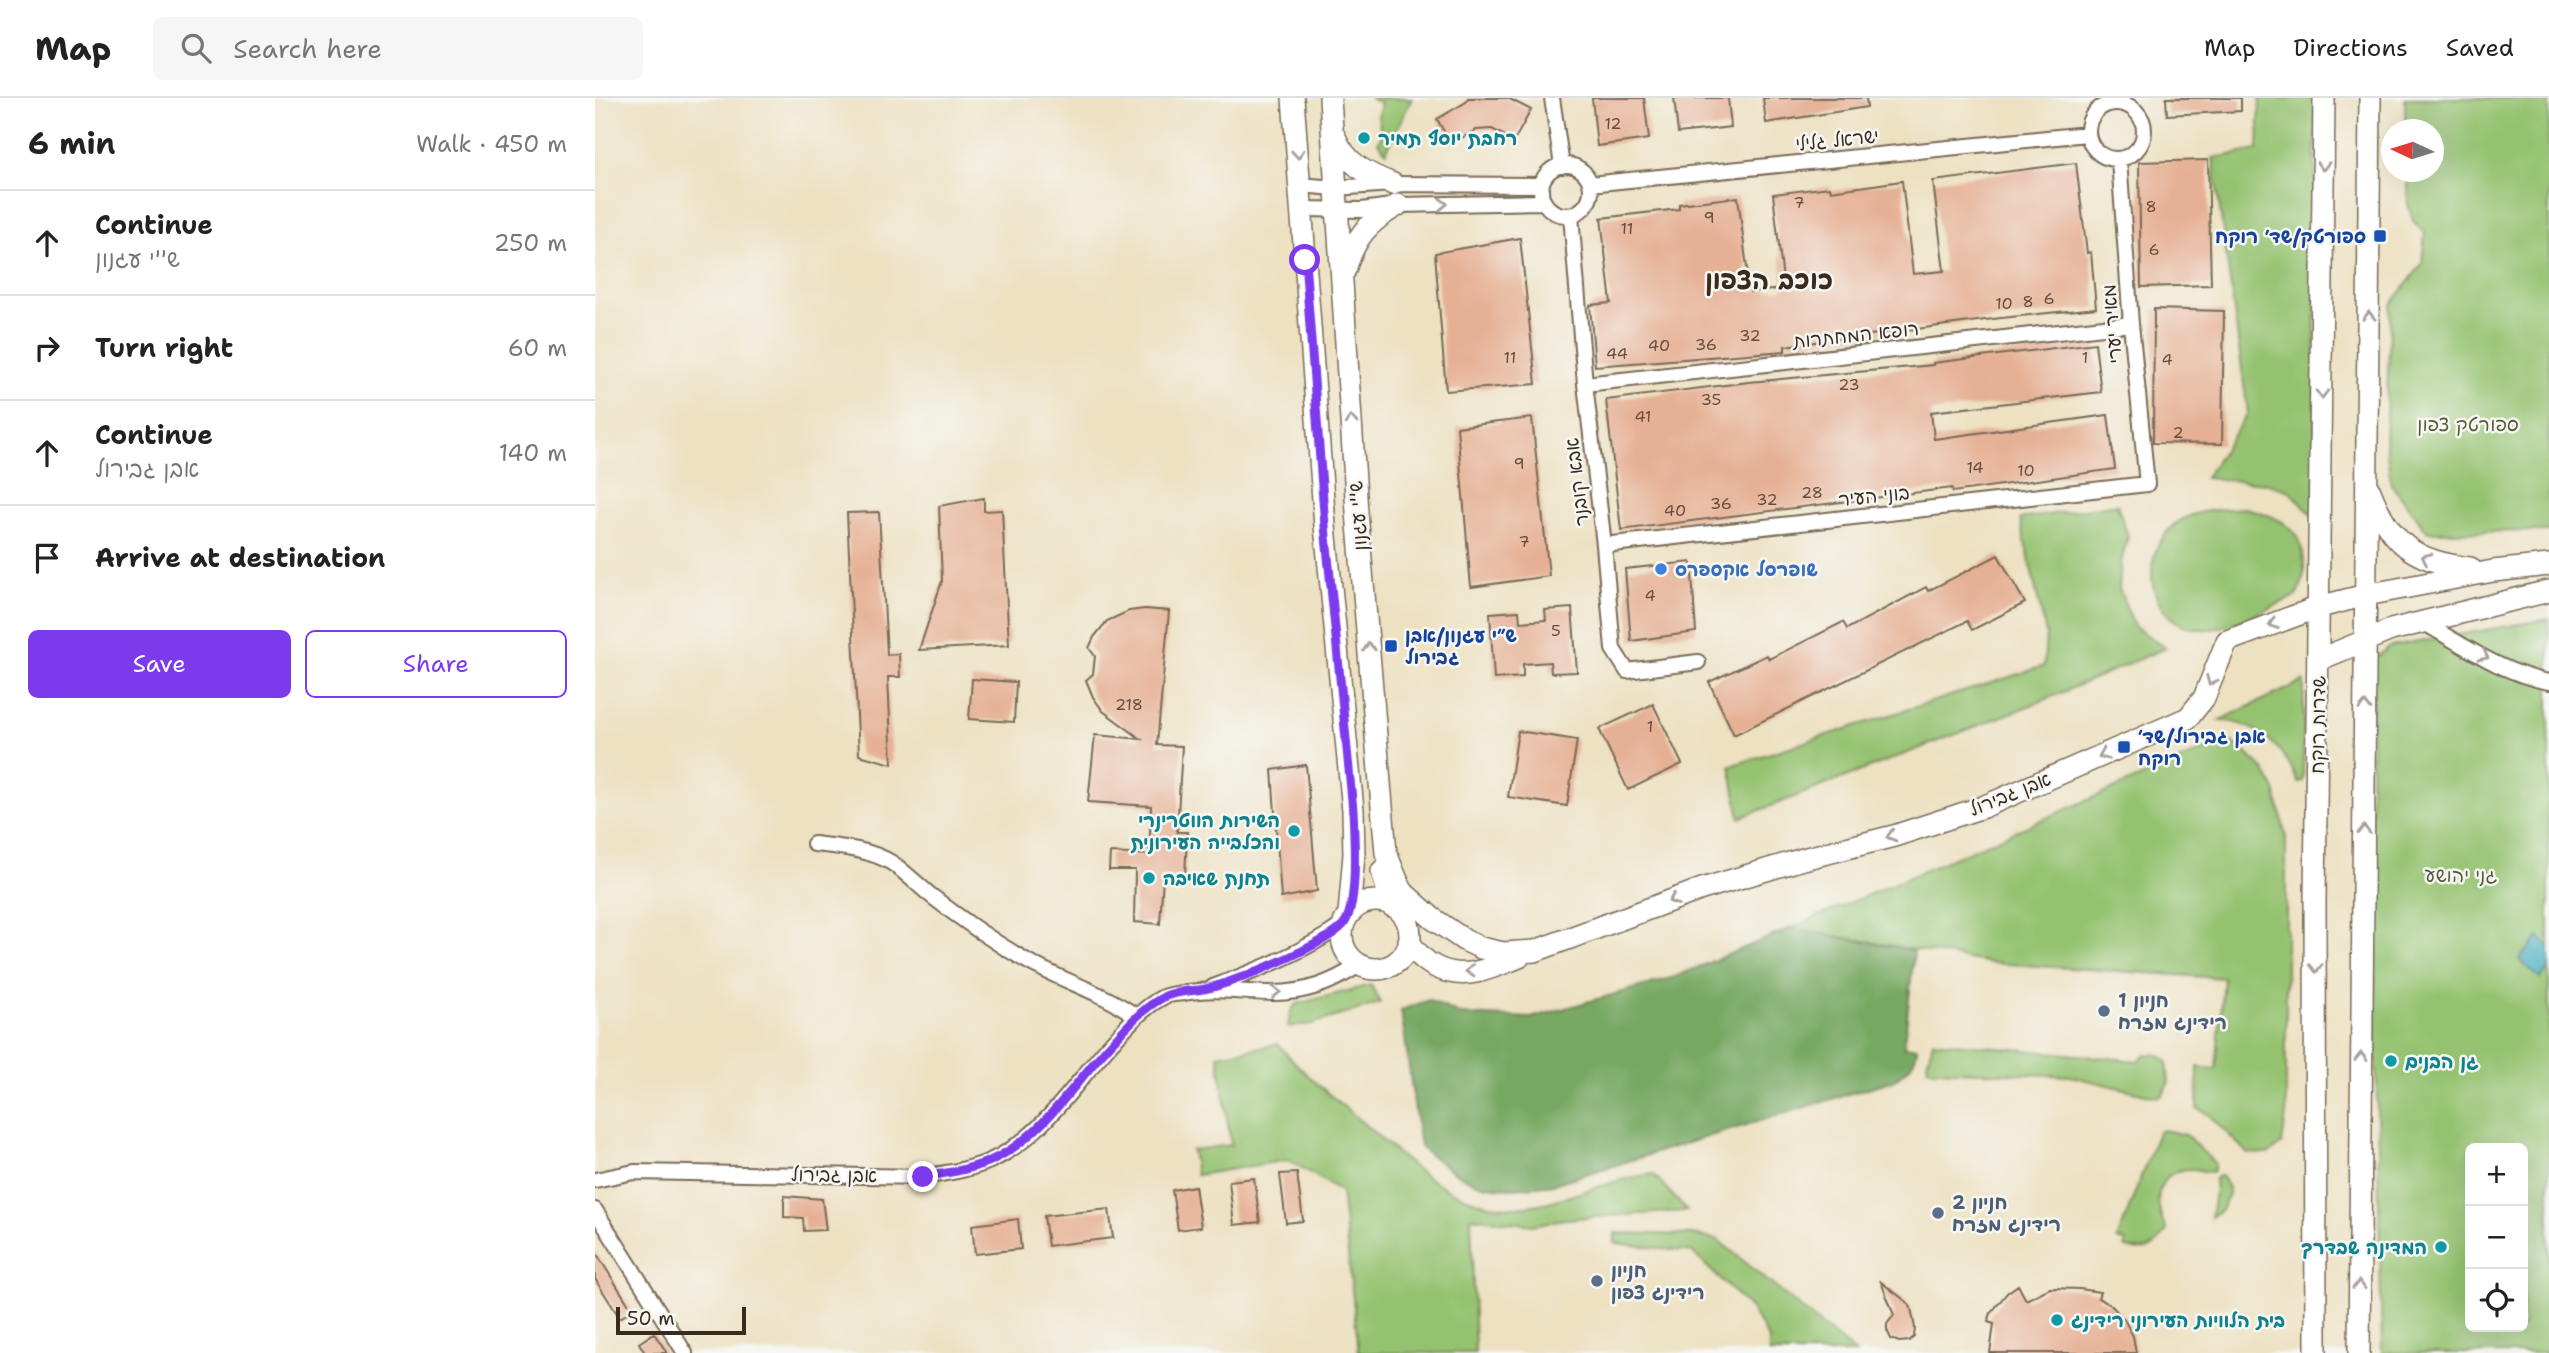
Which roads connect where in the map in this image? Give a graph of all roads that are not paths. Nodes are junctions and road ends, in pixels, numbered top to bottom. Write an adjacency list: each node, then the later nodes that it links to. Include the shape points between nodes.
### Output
1 (1293, 98): 14 (main road, ש''י עגנון, one-way to 14)
2 (1330, 98): 7 (main road, ש''י עגנון)
3 (1552, 98): 10 (street)
4 (2324, 98): 31 (main road, שדרות רוקח, one-way to 31)
5 (2370, 98): 24 (main road, one-way to 5)
6 (2117, 100): 8 (street, via 2092,115); 9 (street, via 2141,117 2144,135 2136,152)
7 (1332, 129): 11 (main road, via 1352,163); 15 (main road, ש''י עגנון)
8 (2087, 134): 9 (street, via 2101,156); 12 (street, ישראל גלילי)
9 (2119, 160): 22 (street, מאיר יערי)
10 (1562, 166): 12 (street, via 1574,166); 13 (street, via 1550,171)
11 (1393, 184): 13 (street); 15 (street)
12 (1590, 184): 20 (street, via 1589,200)
13 (1542, 185): 16 (street)
14 (1300, 186): 15 (street); 18 (main road, ש''י עגנון)
15 (1335, 188): 19 (main road, ש''י עגנון)
16 (1544, 202): 17 (street, one-way to 16); 20 (street, via 1556,213)
17 (1398, 205): 19 (street); 21 (main road, via 1376,217 1362,232)
18 (1302, 209): 19 (street); 41 (main road, ש''י עגנון, via 1325,526 1353,810)
19 (1336, 210): 21 (main road, ש''י עגנון)
20 (1571, 215): 23 (street, אבא קובנר)
21 (1342, 279): 36 (main road, ש''י עגנון, one-way to 21)
22 (2131, 324): 23 (street, רופא המחתרות); 25 (street, מאיר יערי)
23 (1585, 384): 26 (street, אבא קובנר)
24 (2367, 483): 28 (main road, one-way to 24, via 2442,565 2410,550 2389,528); 30 (main road)
25 (2147, 484): 26 (street, בוני העיר)
26 (1604, 545): 35 (street, אבא קובנר, via 1613,649 1627,671)
27 (2549, 565): 28 (main road, אבן גבירול)
28 (2493, 570): 30 (main road, אבן גבירול)
29 (2549, 591): 32 (main road)
30 (2366, 595): 31 (main road, אבן גבירול); 33 (main road)
31 (2319, 607): 34 (main road, שדרות רוקח); 43 (main road, אבן גבירול, one-way to 43, via 2227,641 2196,708 2188,718 2153,734 1983,807 1702,889)
32 (2424, 623): 33 (main road); 37 (street, one-way to 37, via 2522,675)
33 (2366, 639): 34 (main road); 51 (main road, one-way to 33)
34 (2318, 660): 50 (main road, שדרות רוקח, one-way to 50)
35 (1698, 662)
36 (1372, 681): 39 (main road, via 1379,856); 40 (main road, ש''י עגנון, via 1386,853 1399,886)
37 (2549, 682)
38 (814, 844): 46 (street, via 871,854 892,863 931,896 1023,959)
39 (1392, 906): 41 (main road, via 1374,901 1356,908); 42 (main road, via 1406,920)
40 (1432, 918): 43 (main road, אבן גבירול, via 1481,948 1503,953)
41 (1347, 919): 44 (main road, via 1342,940 1347,954); 45 (street, via 1320,941)
42 (1409, 941): 43 (main road, one-way to 42, via 1477,972 1453,972 1420,958); 44 (main road, via 1401,958 1388,967)
43 (1535, 951)
44 (1359, 965): 45 (street, אבן גבירול, one-way to 44, via 1293,992 1317,986)
45 (1208, 989): 46 (street, אבן גבירול, via 1165,996)
46 (1136, 1016): 47 (street, אבן גבירול, via 1028,1136 990,1161 958,1171 923,1177 634,1172)
47 (595, 1181)
48 (595, 1210): 49 (street)
49 (685, 1353)
50 (2316, 1353)
51 (2359, 1353)

